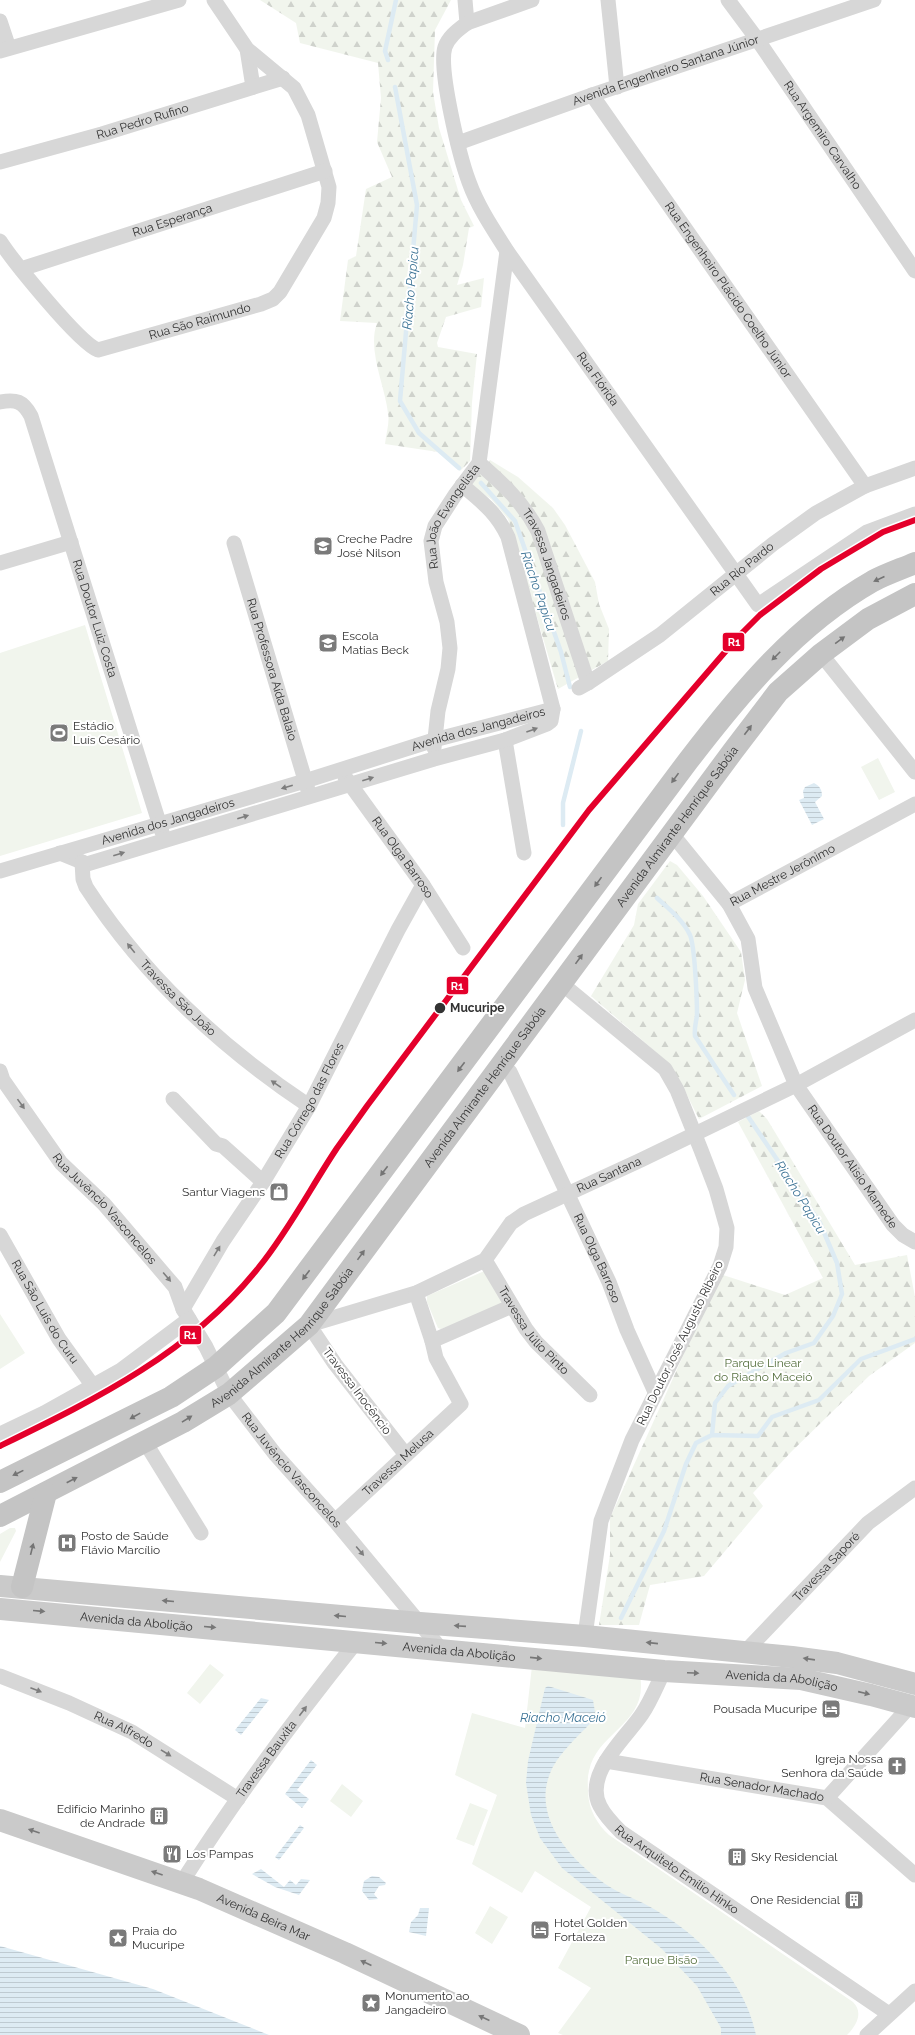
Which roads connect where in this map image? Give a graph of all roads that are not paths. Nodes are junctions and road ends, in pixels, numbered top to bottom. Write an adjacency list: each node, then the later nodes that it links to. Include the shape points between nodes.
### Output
1 (179, 0): 12 (street)
2 (214, 0): 11 (street)
3 (465, 0): 9 (street)
4 (532, 0): 9 (street, Rua Flórida)
5 (608, 0): 15 (street)
6 (728, 0): 10 (street, Rua Argemiro Carvalho)
7 (874, 0): 10 (street, Avenida Engenheiro Santana Júnior)
8 (0, 21): 12 (street)
9 (468, 23): 17 (street, Rua Flórida, via 454,33 445,47 443,60 444,80)
10 (757, 39): 15 (street, Avenida Engenheiro Santana Júnior); 23 (street, Rua Argemiro Carvalho)
11 (247, 49): 13 (street, Rua São Raimundo); 14 (street)
12 (4, 50)
13 (283, 78): 14 (street, Rua Pedro Rufino); 19 (street, Rua São Raimundo, via 302,99)
14 (253, 87): 18 (street, Rua Pedro Rufino, via 102,134)
15 (617, 87): 16 (street, Avenida Engenheiro Santana Júnior)
16 (592, 95): 17 (street, Avenida Engenheiro Santana Júnior); 28 (street, Rua Engenheiro Plácido Coelho Júnior)
17 (458, 143): 21 (street, Rua Flórida, via 469,182 485,216)
18 (0, 162)
19 (325, 171): 22 (street, Rua Esperança); 22 (street, Rua São Raimundo, via 329,188 324,218 280,292 273,299 261,304 98,350 84,340)
20 (0, 241): 22 (street)
21 (507, 251): 25 (street, Rua João Evangelista); 34 (street, Rua Flórida)
22 (21, 269)
23 (915, 271)
24 (0, 402): 30 (street, Rua Doutor Luiz Costa, via 19,401 24,404 31,416)
25 (477, 465): 27 (street, Rua João Evangelista); 37 (street, Travessa Jangadeiros, via 506,487 528,512 538,531)
26 (915, 468): 28 (street, Rua Rio Pardo)
27 (464, 482): 38 (street, Travessa Jangadeiros, via 500,520 508,537); 39 (street, Rua João Evangelista, via 435,526 432,541 436,582 447,622 450,648)
28 (865, 486): 34 (street, Rua Rio Pardo, via 816,513)
29 (915, 514): 34 (street, Rua Flórida, via 867,532 758,605)
30 (71, 542): 32 (street); 50 (street, Rua Doutor Luiz Costa)
31 (234, 543): 46 (street, Rua Professora Aída Balaio)
32 (0, 562)
33 (915, 563): 42 (highway, Avenida Almirante Henrique Sabóia, one-way to 42, via 861,588 799,633 755,677)
34 (735, 574): 37 (street, Rua Rio Pardo, via 660,635)
35 (915, 594): 36 (highway, Avenida Almirante Henrique Sabóia, one-way to 35, via 868,619)
36 (821, 654): 44 (street); 45 (highway, Avenida Almirante Henrique Sabóia, one-way to 36, via 778,692)
37 (584, 685)
38 (554, 700): 39 (street, Avenida dos Jangadeiros); 40 (street, Avenida dos Jangadeiros, one-way to 38, via 547,724 553,717)
39 (434, 740): 41 (street, Rua João Evangelista); 43 (street, Avenida dos Jangadeiros)
40 (505, 740): 41 (street, Avenida dos Jangadeiros); 54 (street)
41 (434, 759): 47 (street, Avenida dos Jangadeiros, one-way to 41)
42 (688, 761): 45 (highway); 78 (highway, Avenida Almirante Henrique Sabóia, one-way to 78, via 293,1292 276,1313)
43 (340, 770): 46 (street, Avenida dos Jangadeiros); 47 (street, Rua Olga Barroso)
44 (915, 772)
45 (711, 780): 51 (highway, Avenida Almirante Henrique Sabóia)
46 (305, 781): 48 (street, Rua Professora Aída Balaio); 50 (street, Avenida dos Jangadeiros, one-way to 50)
47 (351, 785): 48 (street, Avenida dos Jangadeiros); 57 (street, Rua Olga Barroso)
48 (310, 797): 52 (street, Avenida dos Jangadeiros, one-way to 48)
49 (915, 804): 58 (street, Rua Mestre Jerônimo)
50 (159, 824): 52 (street, Rua Doutor Luiz Costa); 53 (street, Avenida dos Jangadeiros)
51 (672, 834): 58 (street, Rua Mestre Jerônimo); 60 (highway, Avenida Almirante Henrique Sabóia, one-way to 51)
52 (164, 841): 55 (street, Avenida dos Jangadeiros, one-way to 52, via 87,864)
53 (60, 853): 55 (street, Avenida dos Jangadeiros); 56 (street, Avenida dos Jangadeiros)
54 (524, 853)
55 (82, 862): 66 (street, Travessa São João, one-way to 55, via 269,1080 242,1058 178,1000 132,951 86,887)
56 (0, 871)
57 (423, 885): 59 (street, Rua Olga Barroso); 66 (street, Rua Córrego das Flores)
58 (729, 904): 64 (street, Rua Doutor Alísio Mamede, via 748,939 755,988)
59 (463, 948)
60 (561, 983): 62 (highway, Avenida Almirante Henrique Sabóia); 67 (street, Rua Doutor José Augusto Ribeiro, via 665,1069 677,1090)
61 (915, 1020): 64 (street, Rua Santana)
62 (501, 1065): 69 (street, Rua Olga Barroso, via 510,1072); 76 (highway, Avenida Almirante Henrique Sabóia, one-way to 62)
63 (0, 1071): 75 (street, Rua Juvêncio Vasconcelos, one-way to 75, via 3,1080 61,1163 104,1204 175,1287)
64 (796, 1085): 67 (street, Rua Santana); 71 (street, Rua Doutor Alísio Mamede, via 893,1224 903,1235)
65 (173, 1099): 68 (street, via 216,1144 223,1146)
66 (309, 1106): 68 (street, Rua Córrego das Flores)
67 (695, 1134): 69 (street, Rua Santana); 80 (street, Rua Doutor José Augusto Ribeiro, via 716,1189 727,1228 726,1247 720,1266)
68 (263, 1182): 75 (street, Rua Córrego das Flores, one-way to 68, via 223,1241)
69 (566, 1193): 72 (street, Rua Santana, via 511,1223); 80 (street, Rua Olga Barroso, via 609,1282)
70 (0, 1235): 79 (street, Rua São Luís do Curu, via 59,1339)
71 (915, 1242)
72 (485, 1260): 73 (street, Rua Santana); 74 (street, Travessa Júlio Pinto)
73 (416, 1293): 76 (street, Rua Santana); 77 (street)
74 (512, 1306): 77 (street); 82 (street, Travessa Júlio Pinto, via 536,1342)
75 (186, 1314): 78 (street, Rua Juvêncio Vasconcelos); 79 (street, via 127,1366)
76 (309, 1326): 81 (highway, Avenida Almirante Henrique Sabóia); 85 (street, Travessa Inocêncio, via 335,1364)
77 (432, 1341): 85 (street, Travessa Melusa, via 436,1358 461,1404)
78 (216, 1367): 81 (street, Rua Juvêncio Vasconcelos); 86 (highway, Avenida Almirante Henrique Sabóia, one-way to 86, via 171,1397)
79 (93, 1386): 83 (street)
80 (655, 1392): 96 (street, Rua Doutor José Augusto Ribeiro, via 632,1440 601,1521)
81 (229, 1394): 84 (highway, Avenida Almirante Henrique Sabóia, one-way to 81); 90 (street, Rua Juvêncio Vasconcelos, via 275,1454)
82 (590, 1395)
83 (0, 1434)
84 (145, 1442): 88 (highway, Avenida Almirante Henrique Sabóia, one-way to 84); 91 (street)
85 (406, 1455): 90 (street, Travessa Melusa)
86 (0, 1482)
87 (915, 1488): 99 (street, Travessa Saporé, via 868,1523)
88 (46, 1493): 89 (highway, Avenida Almirante Henrique Sabóia); 93 (highway, one-way to 88)
89 (0, 1516)
90 (335, 1522): 95 (street, Rua Juvêncio Vasconcelos, one-way to 95)
91 (201, 1533)
92 (0, 1586): 93 (main road, Avenida da Abolição)
93 (22, 1587): 95 (main road, Avenida da Abolição, one-way to 93)
94 (0, 1608): 97 (main road, Avenida da Abolição, one-way to 97)
95 (420, 1623): 96 (main road, Avenida da Abolição, one-way to 95); 98 (street, Rua Juvêncio Vasconcelos)
96 (586, 1636): 99 (main road, Avenida da Abolição, one-way to 96)
97 (357, 1641): 98 (main road, Avenida da Abolição, one-way to 98); 108 (street, Travessa Bauxita, one-way to 97)
98 (441, 1649): 101 (main road, Avenida da Abolição, one-way to 101)
99 (745, 1652): 100 (main road, Avenida da Abolição, one-way to 99)
100 (837, 1663): 103 (main road, Avenida da Abolição); 104 (main road)
101 (664, 1671): 104 (main road, Avenida da Abolição, one-way to 104, via 801,1679); 106 (street, Rua Arquiteto Emílio Hinko, via 642,1714)
102 (0, 1676): 108 (street, Rua Alfredo, one-way to 108, via 70,1703 132,1732)
103 (915, 1684)
104 (833, 1686): 105 (main road, Avenida da Abolição, one-way to 105)
105 (913, 1706): 107 (street)
106 (606, 1761): 107 (street, Rua Senador Machado); 113 (street, Rua Arquiteto Emílio Hinko, via 599,1773 596,1787 599,1804 621,1832)
107 (827, 1798): 110 (street, Rua Senador Machado)
108 (238, 1799): 111 (street, Travessa Bauxita)
109 (0, 1820): 111 (main road, Avenida Beira Mar, one-way to 109)
110 (915, 1875)
111 (182, 1882): 114 (main road, Avenida Beira Mar, one-way to 111, via 345,1953)
112 (915, 1991): 113 (street)
113 (889, 2014): 115 (street)
114 (519, 2035)
115 (867, 2035)

